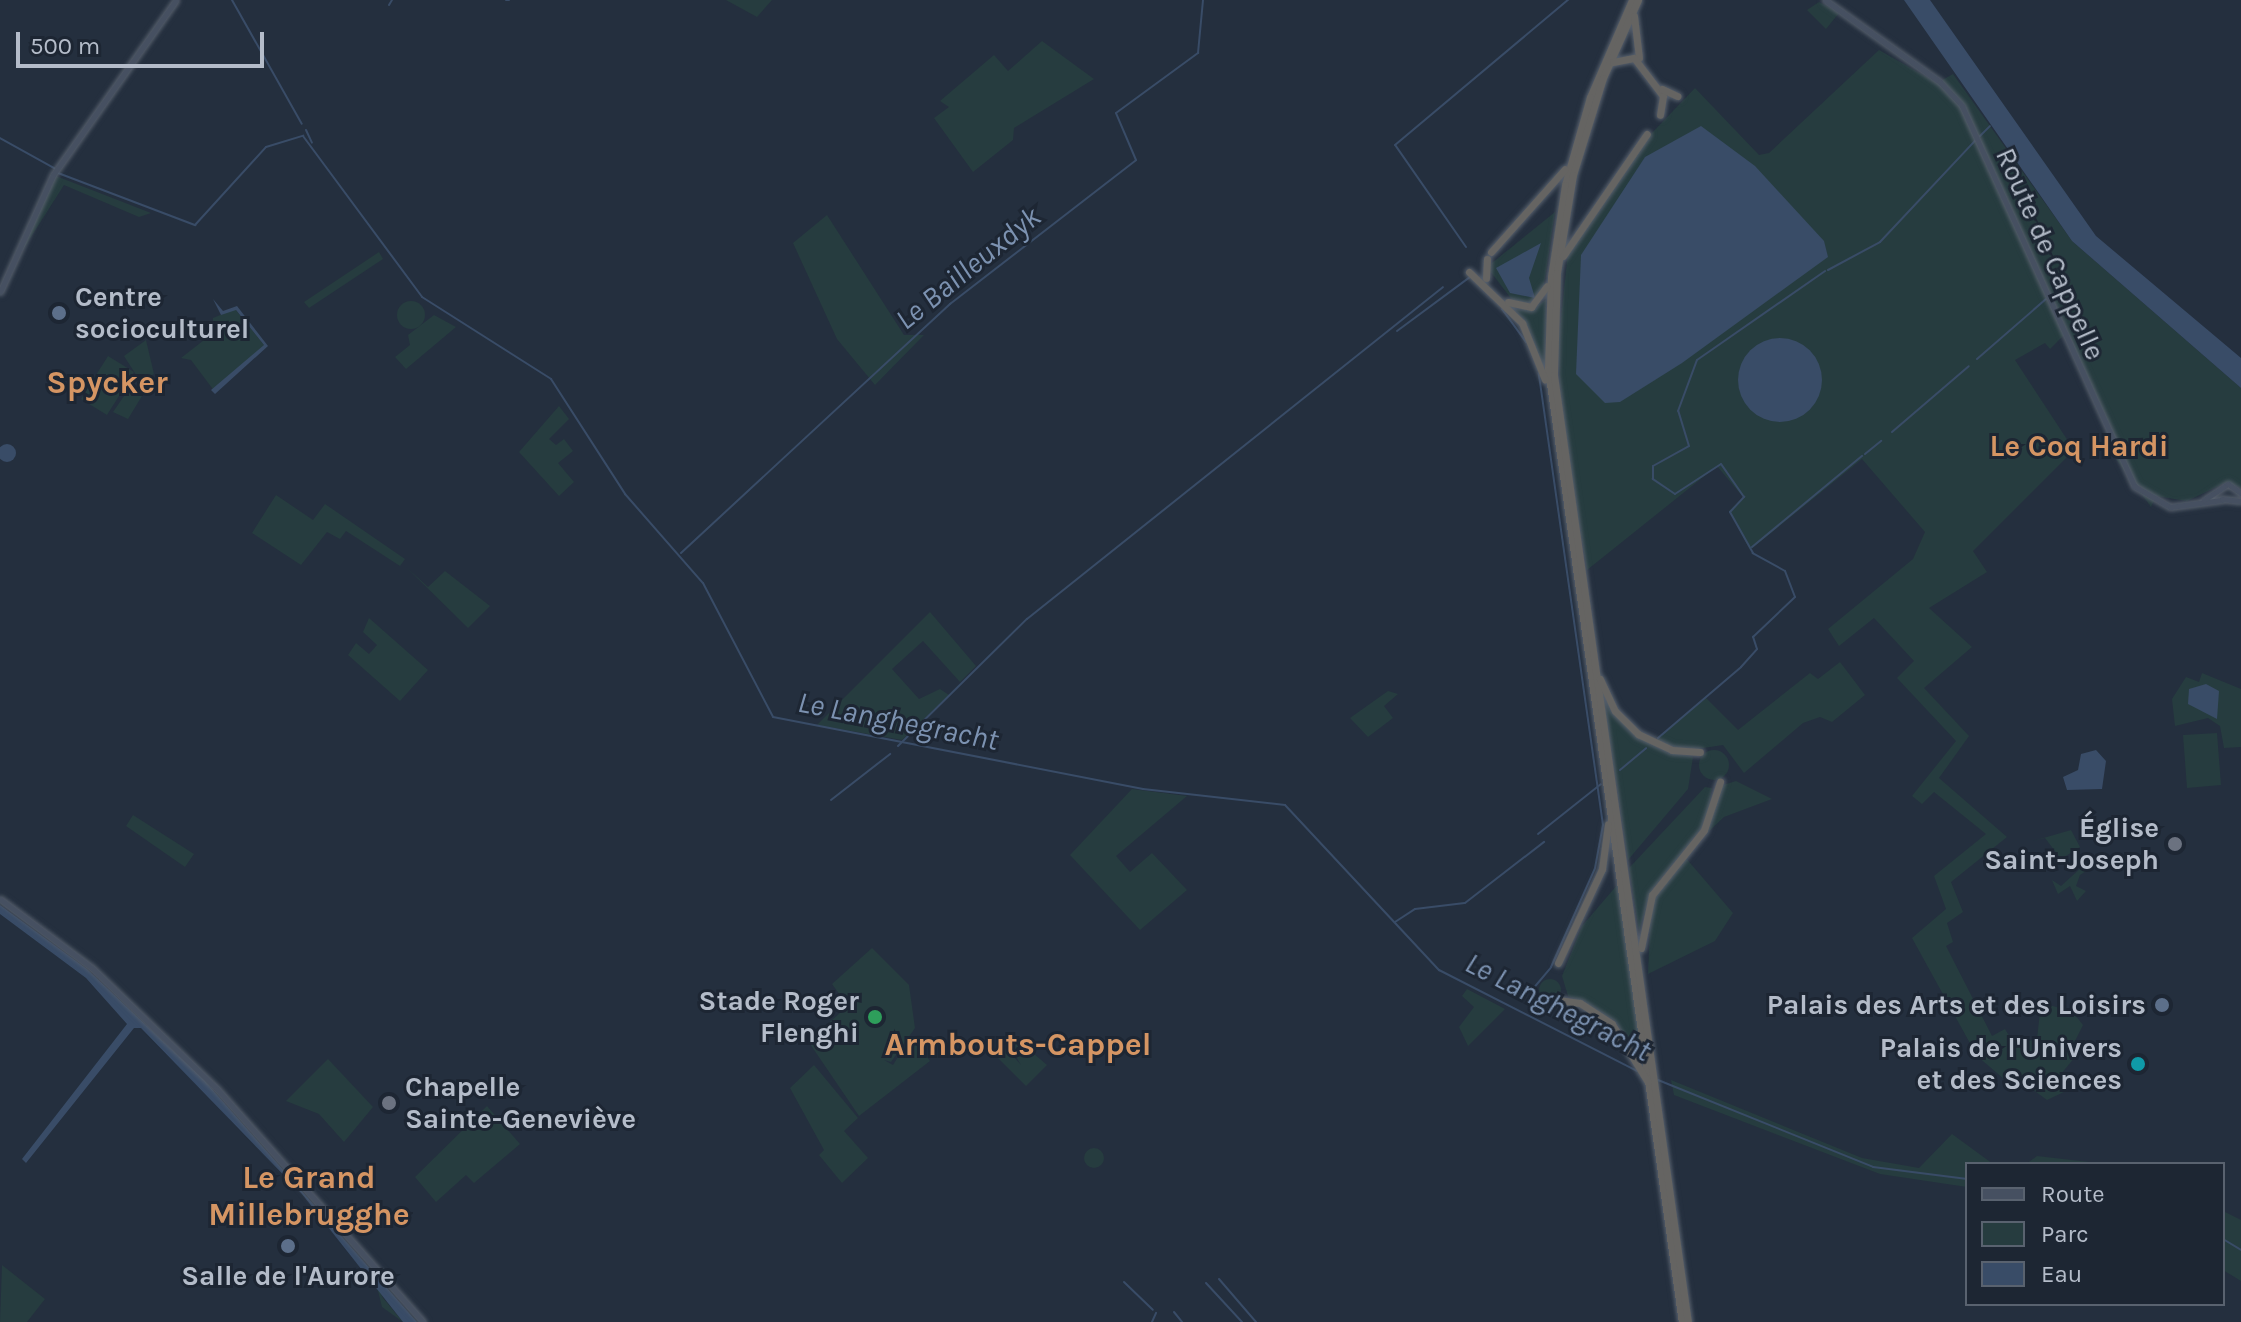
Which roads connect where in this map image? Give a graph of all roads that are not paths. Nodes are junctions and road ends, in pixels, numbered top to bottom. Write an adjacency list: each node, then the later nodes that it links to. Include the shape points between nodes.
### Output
1 (176, 0): 18 (main road, via 53,175)
2 (1632, 0): 13 (highway)
3 (1640, 0): 7 (highway, via 1633,46); 11 (highway)
4 (1825, 0): 6 (main road)
5 (1835, 0): 6 (main road)
6 (1853, 22): 21 (main road, Route de Cappelle, via 1938,80 1968,117 2116,451)
7 (1662, 89): 8 (highway); 9 (highway)
8 (1677, 96)
9 (1667, 107)
10 (1660, 115): 11 (highway, via 1662,94 1624,54 1612,63)
11 (1589, 119): 19 (highway, via 1568,200)
12 (1647, 134): 19 (highway, via 1570,237)
13 (1577, 137): 14 (highway); 15 (highway, via 1557,185)
14 (1553, 255): 15 (highway, via 1544,296 1525,308 1485,276); 20 (highway)
15 (1486, 258): 17 (highway)
16 (1469, 272): 17 (highway)
17 (1484, 281): 20 (highway, via 1532,340)
18 (0, 292)
19 (1555, 301): 26 (highway, via 1557,412)
20 (1551, 413): 28 (highway)
21 (2140, 490): 22 (main road, via 2177,504); 24 (main road, via 2170,507)
22 (2221, 490): 23 (main road, via 2230,484); 24 (main road)
23 (2240, 492): 25 (main road)
24 (2222, 500): 25 (main road)
25 (2239, 501)
26 (1587, 620): 27 (highway, via 1603,687 1621,719 1658,745); 33 (highway)
27 (1700, 752)
28 (1604, 766): 31 (highway, via 1606,855); 34 (highway)
29 (1720, 782): 33 (highway, via 1704,830 1667,871 1647,909)
30 (0, 899): 35 (main road, via 105,981 265,1140)
31 (1558, 963)
32 (1558, 1000): 34 (highway, via 1604,1017)
33 (1647, 1009): 34 (highway)
34 (1651, 1076): 36 (highway); 36 (highway)
35 (423, 1322)
36 (1685, 1322)

